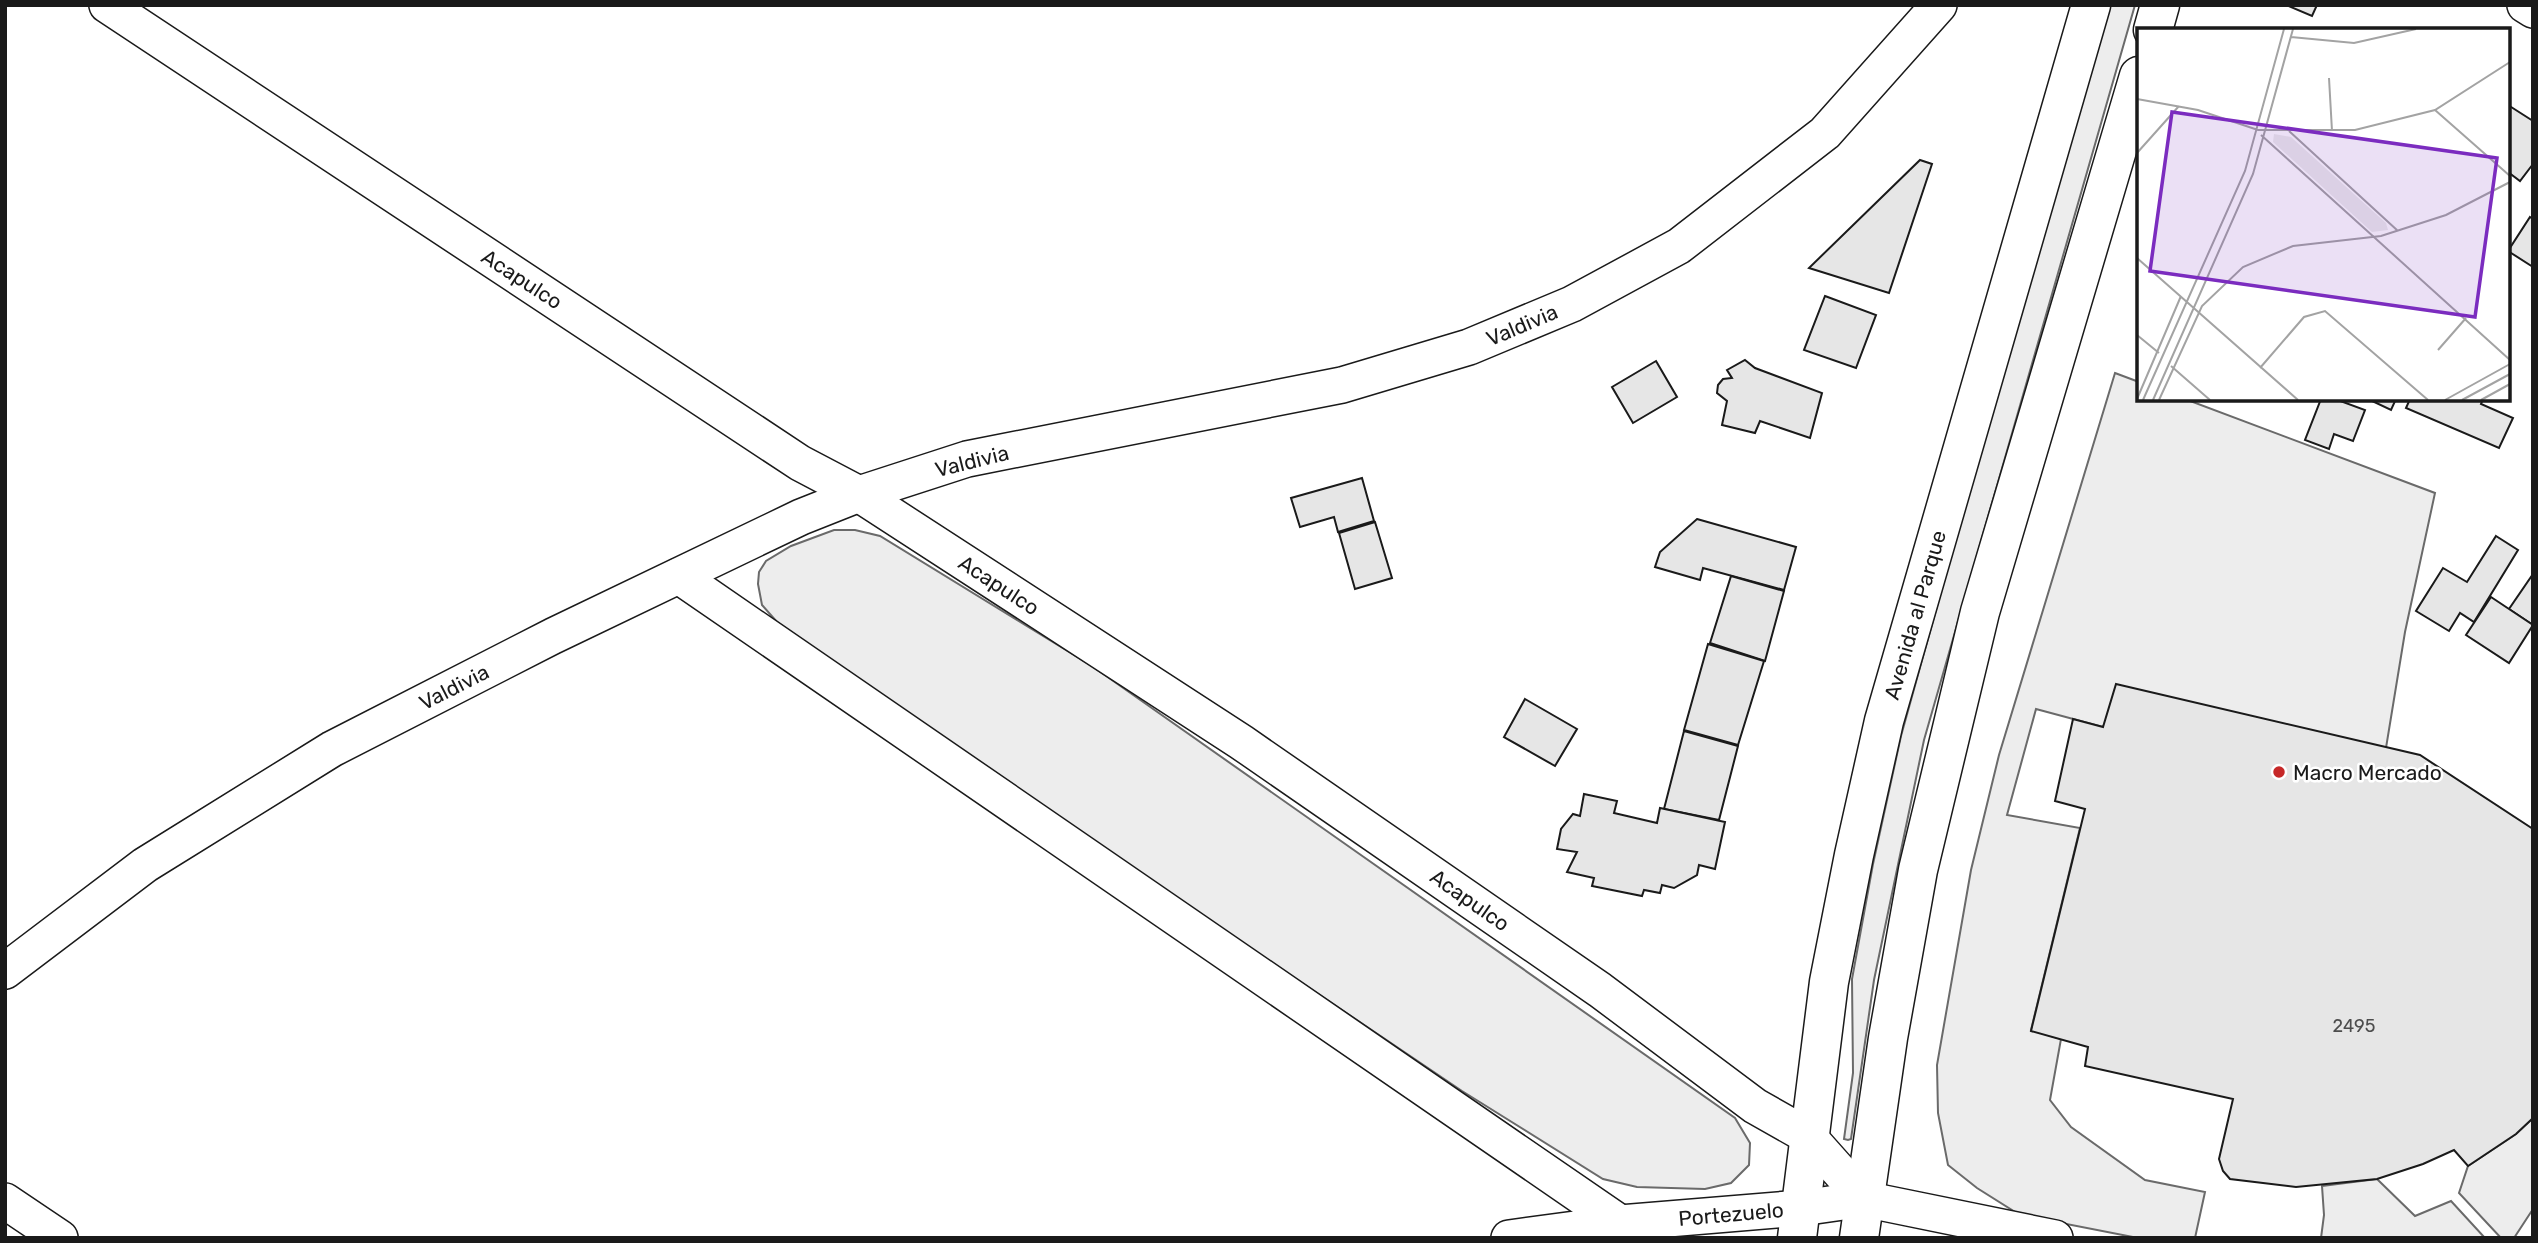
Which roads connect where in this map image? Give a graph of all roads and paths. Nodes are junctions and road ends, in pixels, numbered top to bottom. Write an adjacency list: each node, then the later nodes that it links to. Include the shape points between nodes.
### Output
1 (107, 5): 9 (street, Acapulco, via 800,463)
2 (1939, 5): 9 (street, Valdivia, via 1825,133 1679,246 1572,304 1469,347 1342,384 967,459)
3 (2091, 5): 12 (main road, Avenida al Parque, via 1884,721 1829,982)
4 (2160, 5): 7 (main road)
5 (2525, 5): 6 (street)
6 (2533, 10)
7 (2154, 28)
8 (2137, 83): 14 (main road, Avenida al Parque, via 1974,639 1918,870 1888,1038)
9 (859, 494): 10 (street, Valdivia); 12 (street, Acapulco, via 1241,742 1600,990 1755,1106)
10 (679, 576): 11 (street, Valdivia, via 332,749 145,865); 15 (street)
11 (5, 971)
12 (1808, 1136): 14 (main road, Avenida al Parque); 14 (street, Acapulco)
13 (5, 1201): 16 (street)
14 (1823, 1213): 15 (street, Portezuelo); 18 (main road, Avenida al Parque); 19 (street, Portezuelo)
15 (1620, 1223): 17 (street, Portezuelo)
16 (60, 1238)
17 (1509, 1238)
18 (1859, 1238)
19 (2055, 1238)

